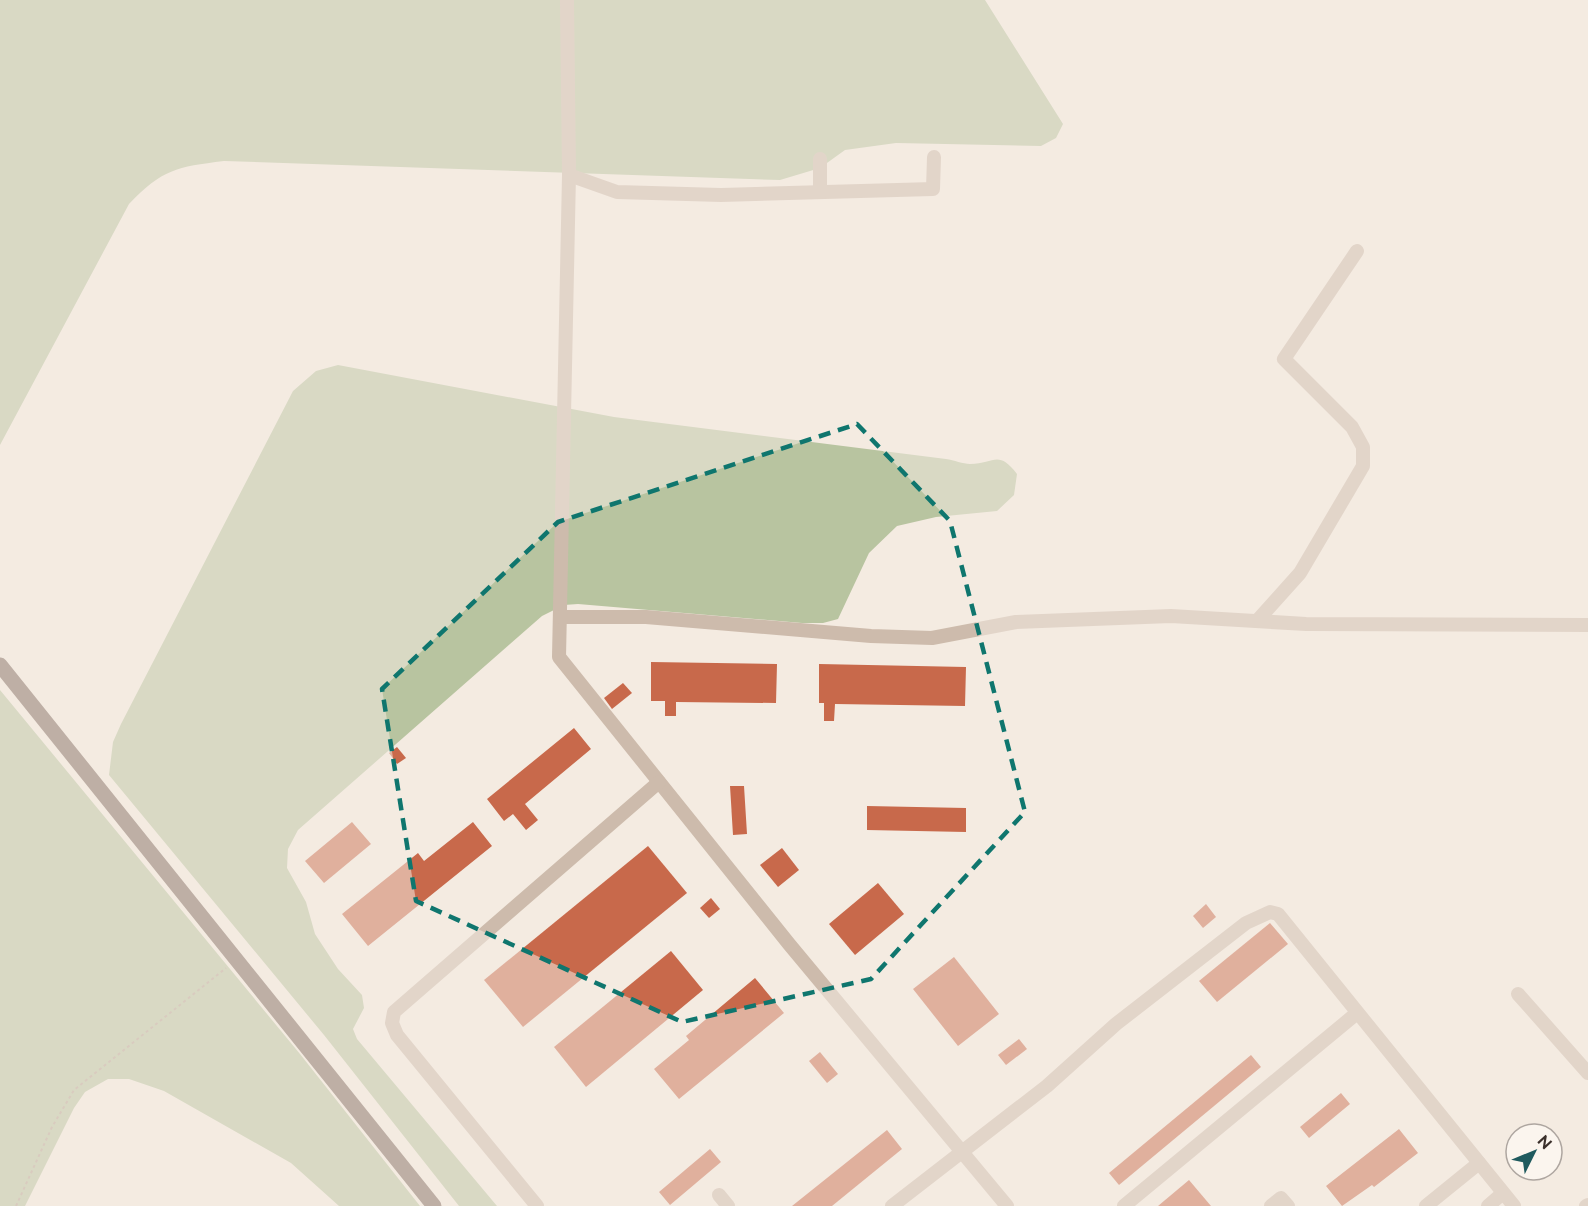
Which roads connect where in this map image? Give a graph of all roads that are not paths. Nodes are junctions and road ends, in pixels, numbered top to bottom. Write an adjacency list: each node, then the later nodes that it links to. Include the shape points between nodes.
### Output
1 (567, 0): 4 (street)
2 (934, 157): 5 (street, via 933,189)
3 (820, 159): 5 (street)
4 (569, 175): 5 (street, via 616,192); 7 (street)
5 (820, 192)
6 (1356, 251): 8 (street, via 1284,359 1352,427 1363,447 1363,466 1300,573)
7 (560, 617): 8 (street, via 646,617 932,638 1016,621 1171,616); 11 (street, via 559,657)
8 (1257, 621): 9 (street)
9 (1588, 626)
10 (0, 665): 19 (main road)
11 (659, 782): 15 (street, via 789,944); 20 (street, via 394,1012 392,1023 397,1035)
12 (1518, 994): 14 (street)
13 (1357, 1013): 15 (street, via 1278,915 1260,914 1116,1024 1047,1086); 16 (street); 24 (street)
14 (1588, 1073)
15 (964, 1151): 22 (street); 23 (street)
16 (1479, 1163): 17 (street); 27 (street)
17 (1503, 1194): 28 (street); 29 (street)
18 (719, 1195): 21 (street)
19 (434, 1206)
20 (537, 1206)
21 (728, 1206)
22 (892, 1206)
23 (1007, 1206)
24 (1124, 1206)
25 (1271, 1206): 26 (street, via 1281,1198)
26 (1288, 1206)
27 (1426, 1206)
28 (1488, 1206)
29 (1514, 1206)

